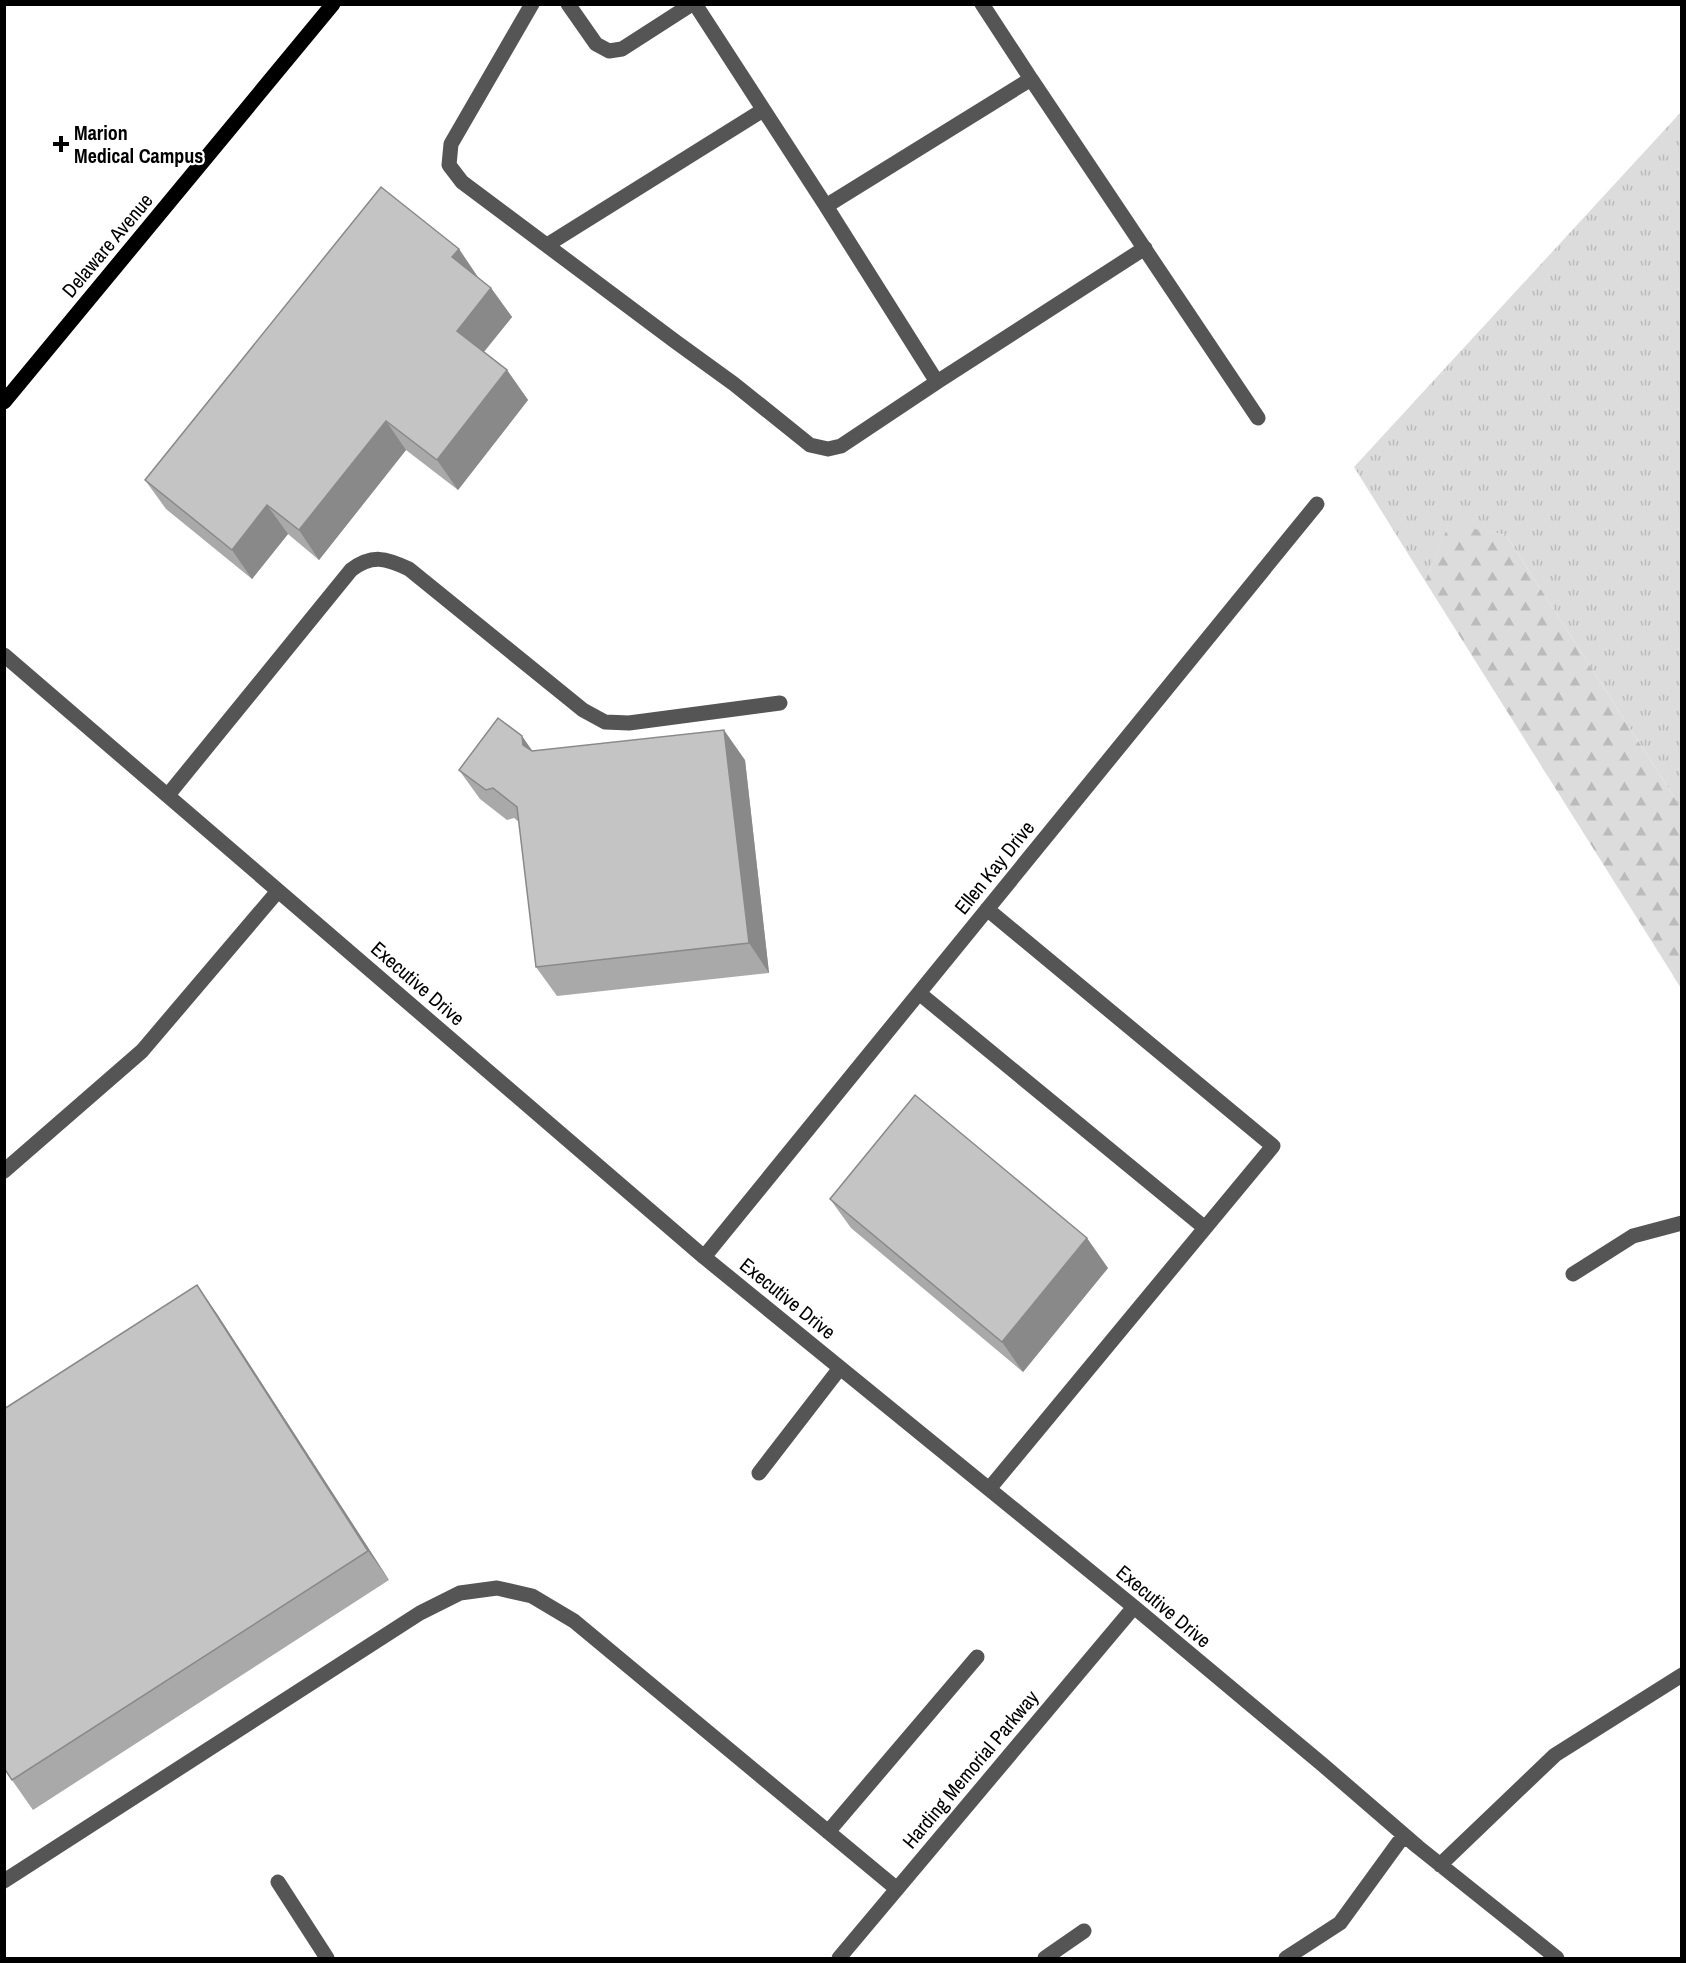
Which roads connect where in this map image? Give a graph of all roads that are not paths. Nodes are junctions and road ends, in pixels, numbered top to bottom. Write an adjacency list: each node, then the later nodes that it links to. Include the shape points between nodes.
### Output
1 (333, 4): 12 (main road, Delaware Avenue)
2 (532, 4): 9 (street, via 451,144 449,165 462,182)
3 (568, 4): 4 (street, via 596,44 609,51 622,49)
4 (694, 4): 7 (street)
5 (982, 4): 6 (street)
6 (1031, 78): 8 (street); 10 (street)
7 (764, 110): 8 (street); 9 (street)
8 (826, 206): 11 (street)
9 (547, 245): 11 (street, via 810,445 828,449 841,446)
10 (1145, 248): 11 (street); 13 (street)
11 (937, 382)
12 (4, 402)
13 (1258, 418)
14 (1317, 504): 19 (street, Ellen Kay Drive)
15 (4, 655): 17 (street, Executive Drive)
16 (780, 703): 17 (street, via 629,723 605,722 583,710 409,568 377,558 362,561 351,570)
17 (168, 795): 18 (street, Executive Drive)
18 (278, 891): 21 (street, via 142,1051); 24 (street, Executive Drive)
19 (987, 909): 20 (street, Ellen Kay Drive); 23 (street, via 1272,1146)
20 (919, 993): 23 (street); 24 (street, Ellen Kay Drive)
21 (4, 1171)
22 (1682, 1223): 25 (street, via 1633,1236)
23 (1205, 1228): 28 (street)
24 (704, 1257): 26 (street, Executive Drive)
25 (1573, 1274)
26 (840, 1368): 27 (street); 28 (street, Executive Drive)
27 (759, 1473)
28 (989, 1489): 29 (street, Executive Drive)
29 (1134, 1607): 33 (street, Executive Drive); 37 (street, Harding Memorial Parkway)
30 (977, 1657): 32 (street)
31 (1682, 1675): 34 (street, via 1556,1755)
32 (828, 1832): 35 (street, via 574,1622 532,1596 497,1588 460,1593 420,1613); 37 (street)
33 (1404, 1835): 34 (street, Executive Drive); 42 (street, via 1340,1923)
34 (1440, 1865): 43 (street, Executive Drive)
35 (4, 1881)
36 (278, 1882): 39 (street)
37 (897, 1889): 40 (street, Harding Memorial Parkway)
38 (1084, 1931): 41 (street)
39 (327, 1959)
40 (839, 1959)
41 (1045, 1959)
42 (1286, 1959)
43 (1557, 1959)

